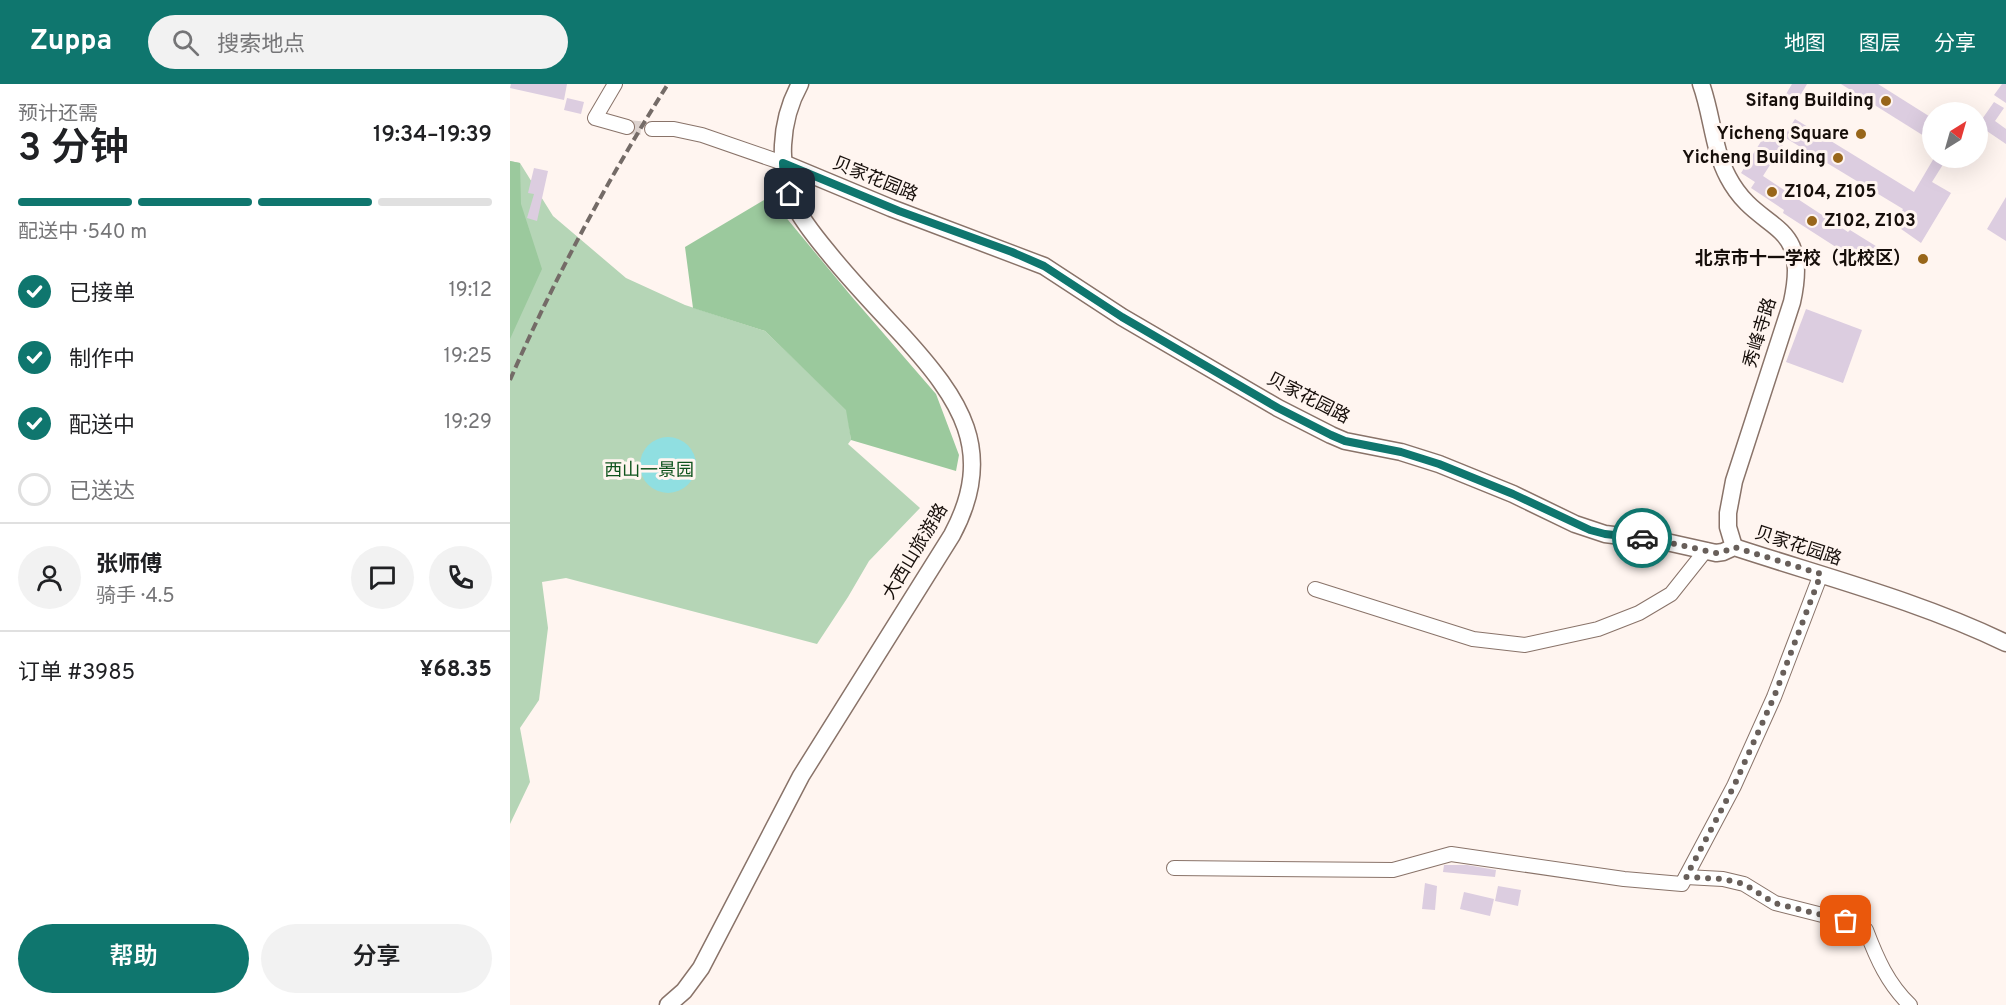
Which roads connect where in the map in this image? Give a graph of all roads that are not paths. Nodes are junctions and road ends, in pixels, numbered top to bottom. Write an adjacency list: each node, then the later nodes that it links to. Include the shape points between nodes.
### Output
1 (615, 84): 4 (street, via 595,118)
2 (800, 84): 6 (street, 大西山旅游路, via 783,135)
3 (1701, 84): 7 (street, 秀峰寺路, via 1727,175 1745,202 1786,236 1797,265 1792,302 1734,481 1728,513)
4 (627, 127)
5 (652, 129): 6 (street, 贝家花园路, via 702,135)
6 (783, 163): 8 (street, 贝家花园路, via 1044,266 1122,317 1336,438 1430,461 1605,534); 14 (street, 大西山旅游路, via 784,179 804,224 930,366 955,402 968,434 972,461 969,493 962,516 939,558 801,776 701,968)
7 (1734, 547): 8 (street, 贝家花园路, via 1723,552); 9 (street, 贝家花园路)
8 (1706, 550): 10 (street, via 1671,594 1639,613 1598,629 1525,645 1473,639)
9 (1821, 574): 11 (street, 贝家花园路, via 1955,620); 13 (street, via 1774,697 1734,786)
10 (1315, 588)
11 (2006, 643)
12 (1174, 868): 13 (street, via 1393,870 1451,854 1624,879 1682,884)
13 (1686, 877): 15 (street, via 1744,884 1774,903 1846,921 1866,930 1889,981)
14 (668, 1005)
15 (1911, 1005)

